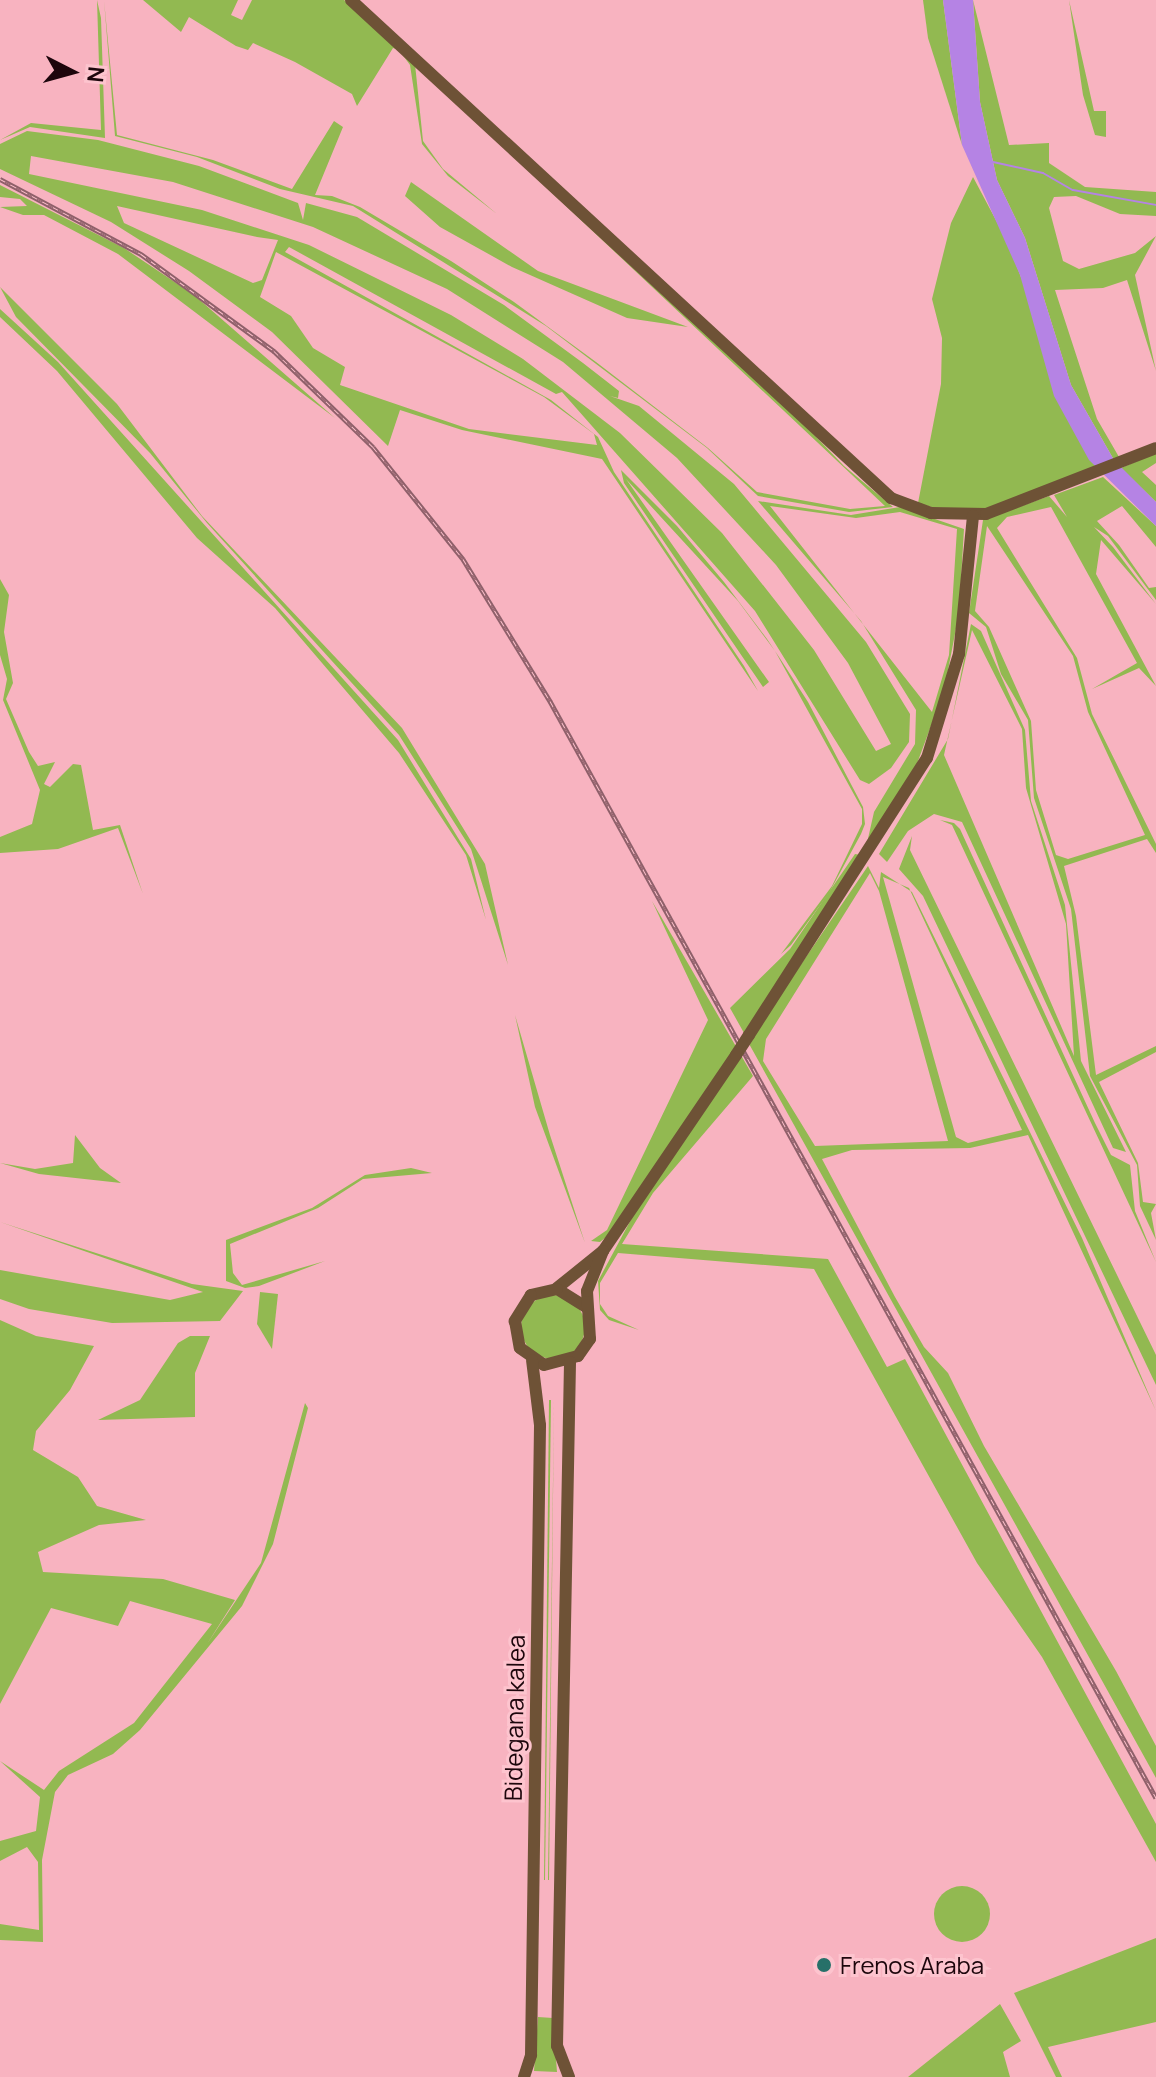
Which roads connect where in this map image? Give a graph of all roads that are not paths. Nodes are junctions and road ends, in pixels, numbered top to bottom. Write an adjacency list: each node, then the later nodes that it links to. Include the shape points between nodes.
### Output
1 (351, 0): 3 (street, via 874,487 911,507)
2 (1156, 448): 3 (street)
3 (973, 516): 4 (street, bridge, via 959,654 927,758)
4 (603, 1251): 5 (street); 6 (street)
5 (557, 1289): 6 (street); 7 (street, via 531,1295 517,1313 516,1340)
6 (586, 1307): 8 (street, via 590,1339)
7 (532, 1360): 8 (street); 9 (street, Bidegana kalea, via 540,1425 532,2041)
8 (570, 1362): 10 (street, Bidegana kalea, via 557,2046)
9 (524, 2077)
10 (569, 2077)

